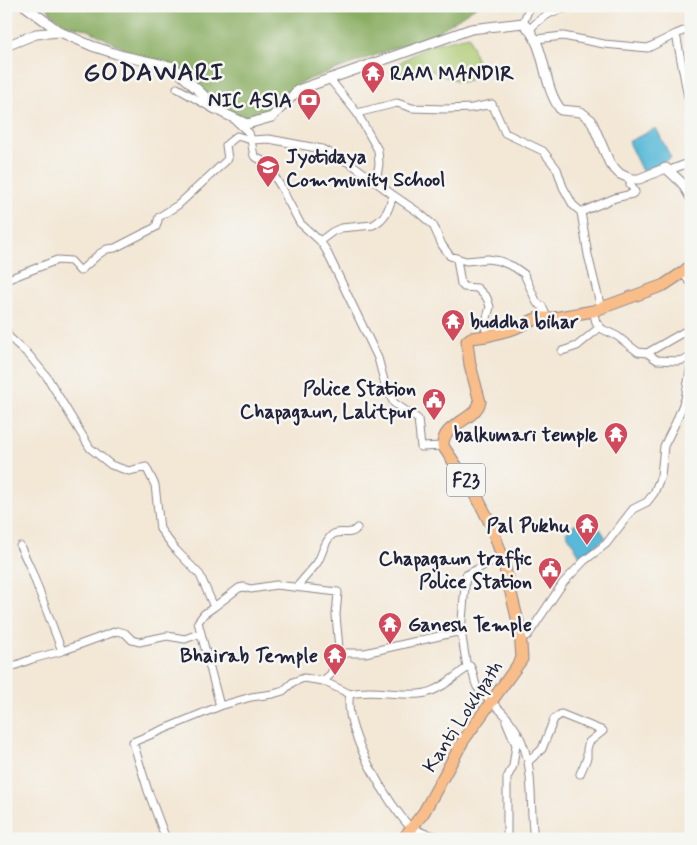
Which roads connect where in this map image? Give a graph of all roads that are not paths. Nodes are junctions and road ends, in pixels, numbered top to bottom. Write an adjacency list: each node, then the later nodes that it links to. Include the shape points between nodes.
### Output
1 (25, 6): 6 (street)
2 (530, 6): 4 (street)
3 (577, 6): 4 (street, via 562,8)
4 (527, 26): 8 (street); 10 (street, via 471,29)
5 (691, 28): 7 (street)
6 (60, 32): 9 (street, via 36,34); 10 (street, via 123,56 173,67 223,113 247,124 272,116 298,90)
7 (676, 34): 8 (street, via 648,48 563,36); 12 (street)
8 (536, 38): 17 (street, via 557,105 561,110 581,112 591,120 610,164 620,174)
9 (6, 46)
10 (329, 78): 13 (street)
11 (177, 88): 14 (street, via 235,121 249,133)
12 (691, 102)
13 (357, 113): 18 (street, via 378,150); 21 (street, via 397,103 412,108 444,109 492,104 505,133 543,150)
14 (251, 140): 18 (street, via 270,138 322,150 353,165); 22 (street, via 254,156 266,163 300,223); 25 (street, via 237,136 226,145 228,159 178,205 159,217 156,227 115,248 107,248 80,271 71,261 58,260)
15 (691, 162): 16 (street)
16 (670, 170): 17 (street, via 666,168); 20 (street)
17 (632, 179): 21 (street, via 630,184 635,192 632,194)
18 (376, 182): 19 (street)
19 (393, 195): 22 (street, via 385,217 377,223 341,228); 23 (street, via 433,225 447,252)
20 (691, 198)
21 (580, 212): 27 (street)
22 (320, 240): 36 (street, via 378,358 386,388 394,403 418,419 421,447)
23 (457, 259): 28 (street, via 488,259 514,267 524,274); 32 (street, via 461,284 478,288 487,298 490,307 485,325)
24 (687, 269): 26 (street); 27 (main road, F23, via 664,285)
25 (6, 280)
26 (691, 283)
27 (597, 309): 28 (main road, F23); 29 (street, via 596,322)
28 (547, 317): 32 (main road, F23)
29 (600, 327): 33 (street, via 577,346); 34 (street, via 638,352)
30 (691, 328): 34 (street)
31 (6, 330): 41 (street, via 47,377 90,448 111,465 129,471 146,467 155,485 160,529 200,575)
32 (488, 336): 36 (main road, F23, via 467,341 480,398 479,407 447,432)
33 (562, 351)
34 (647, 353): 35 (street, via 657,360)
35 (690, 361): 44 (street, via 685,398 664,446 654,493 648,502 633,509 606,544 563,583 528,635)
36 (443, 446): 39 (main road, Kanti Lokhpath / F23, via 476,495)
37 (357, 528): 40 (street, via 351,533 333,534 317,563)
38 (20, 546): 45 (street)
39 (502, 556): 42 (street, via 466,575); 44 (main road, Kanti Lokhpath / F23)
40 (297, 587): 41 (street, via 239,588); 46 (street, via 338,592)
41 (214, 607): 43 (street, via 198,622)
42 (461, 631): 46 (street, via 365,652); 47 (street)
43 (201, 633): 45 (street, via 185,639 167,636 139,642 116,631); 52 (street)
44 (522, 638): 51 (main road, Kanti Lokhpath / F23, via 522,660)
45 (62, 651): 48 (street)
46 (338, 653): 49 (street, via 331,674)
47 (467, 668): 50 (street, via 445,684 424,693 377,691); 51 (street, via 470,666 475,673 474,682)
48 (6, 669)
49 (323, 681): 50 (street); 52 (street, via 304,678 278,693)
50 (350, 694): 56 (street, via 349,708 371,769 400,817)
51 (491, 701): 53 (street); 56 (main road, Kanti Lokhpath / F23, via 463,741)
52 (220, 706): 57 (street, via 133,742)
53 (502, 713): 54 (street, via 516,729); 60 (street, via 516,745 513,766 507,778)
54 (529, 760): 55 (street, via 542,748 554,719 562,714 603,732 589,742); 61 (street)
55 (580, 774)
56 (413, 827): 58 (main road, Kanti Lokhpath / F23); 59 (street, via 424,834)
57 (166, 839)
58 (403, 839)
59 (448, 839)
60 (507, 839)
61 (534, 839)

